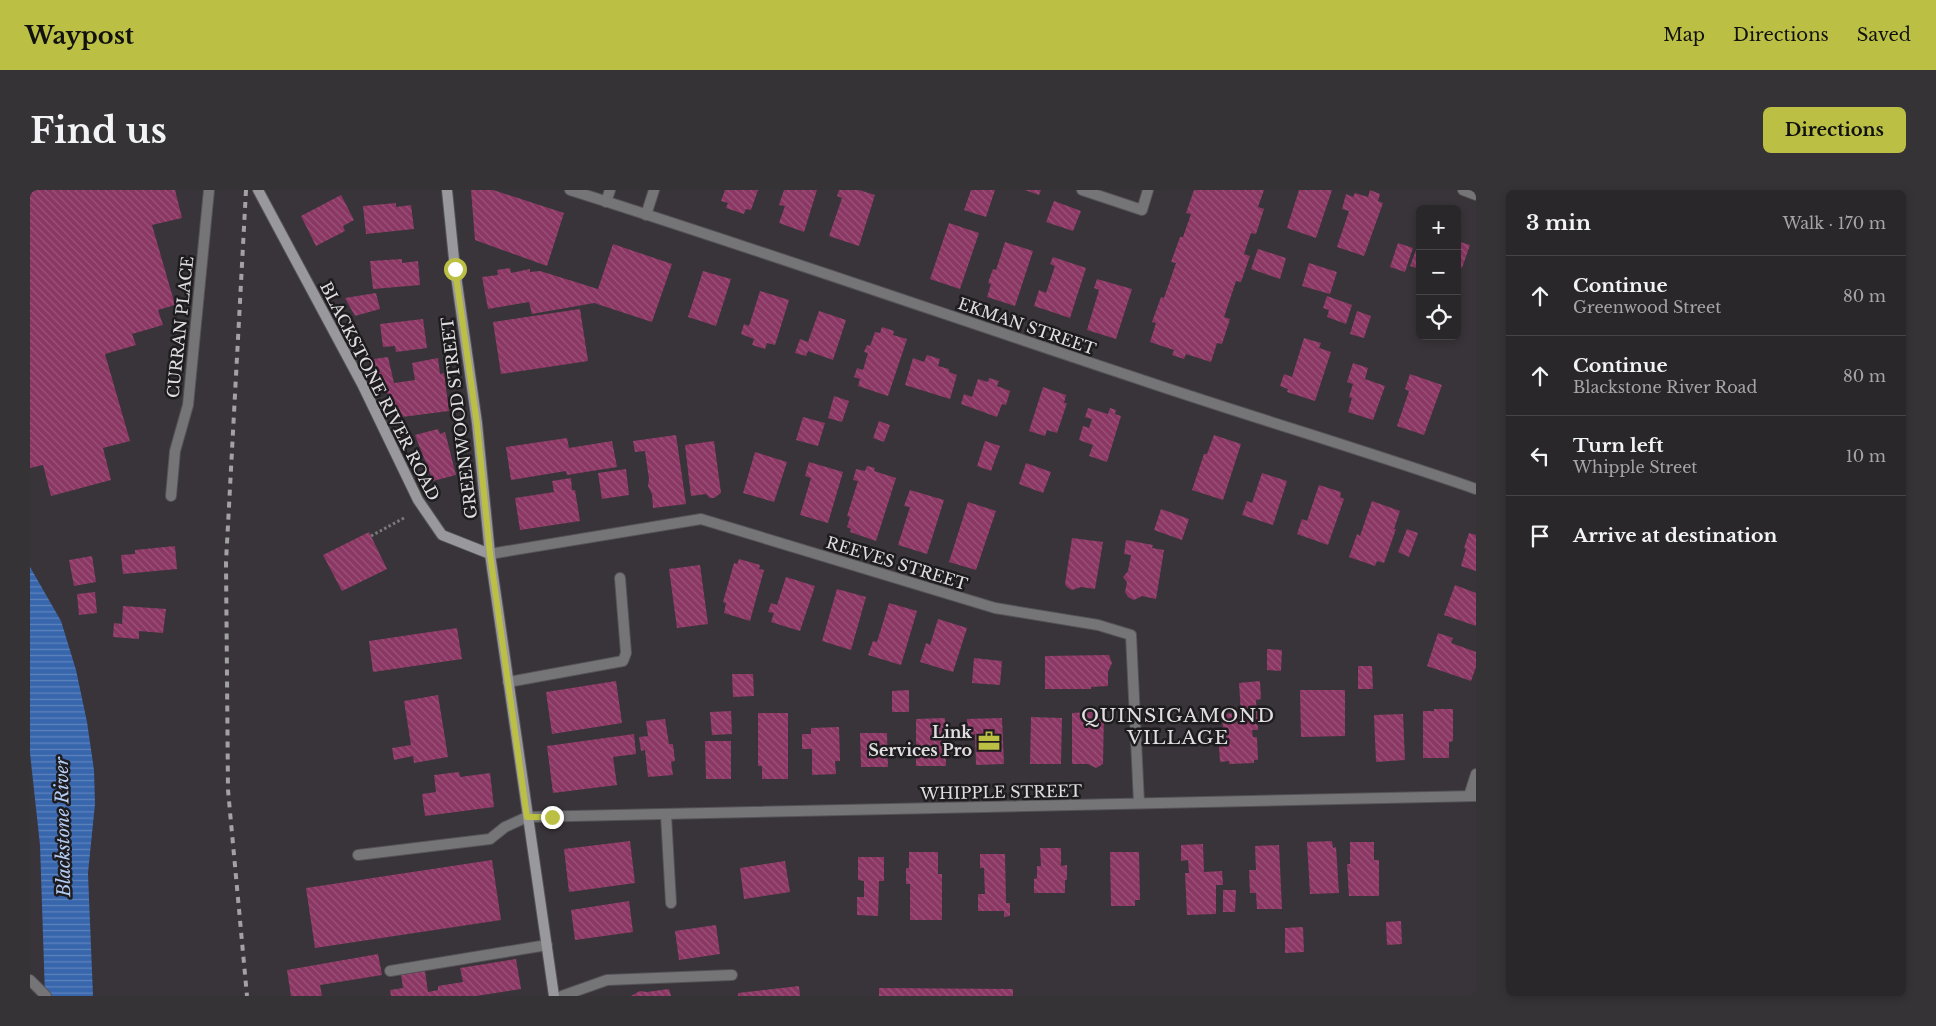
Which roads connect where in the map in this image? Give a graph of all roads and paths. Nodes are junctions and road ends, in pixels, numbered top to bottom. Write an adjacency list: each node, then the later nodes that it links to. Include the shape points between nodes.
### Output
1 (209, 190): 14 (street, CURRAN PLACE, via 188,405 175,451)
2 (258, 190): 17 (main road, BLACKSTONE RIVER ROAD, via 363,386 418,500 442,535)
3 (447, 190): 17 (main road, GREENWOOD STREET)
4 (570, 190): 11 (street, EKMAN STREET)
5 (610, 190): 11 (street)
6 (654, 190): 12 (street)
7 (1082, 190): 8 (street, via 1142,210)
8 (1148, 190)
9 (1463, 190): 10 (street)
10 (1476, 195)
11 (606, 202): 12 (street, EKMAN STREET)
12 (646, 214): 13 (street, EKMAN STREET)
13 (1476, 489)
14 (171, 496)
15 (404, 518): 16 (path)
16 (371, 536)
17 (490, 554): 19 (main road); 22 (street, REEVES STREET, via 701,520 995,608 1131,635)
18 (620, 578): 19 (street, via 626,652 623,660)
19 (508, 682): 24 (main road)
20 (1476, 774): 21 (street)
21 (1472, 796): 22 (street, WHIPPLE STREET)
22 (1139, 804): 23 (street, WHIPPLE STREET)
23 (666, 815): 24 (street, WHIPPLE STREET); 26 (street)
24 (527, 817): 25 (street, via 490,839); 27 (main road)
25 (358, 855)
26 (671, 903)
27 (547, 945): 28 (street); 32 (main road)
28 (390, 971)
29 (732, 975): 33 (street, via 607,980)
30 (33, 983): 31 (street)
31 (46, 996)
32 (554, 996)
33 (562, 996)

